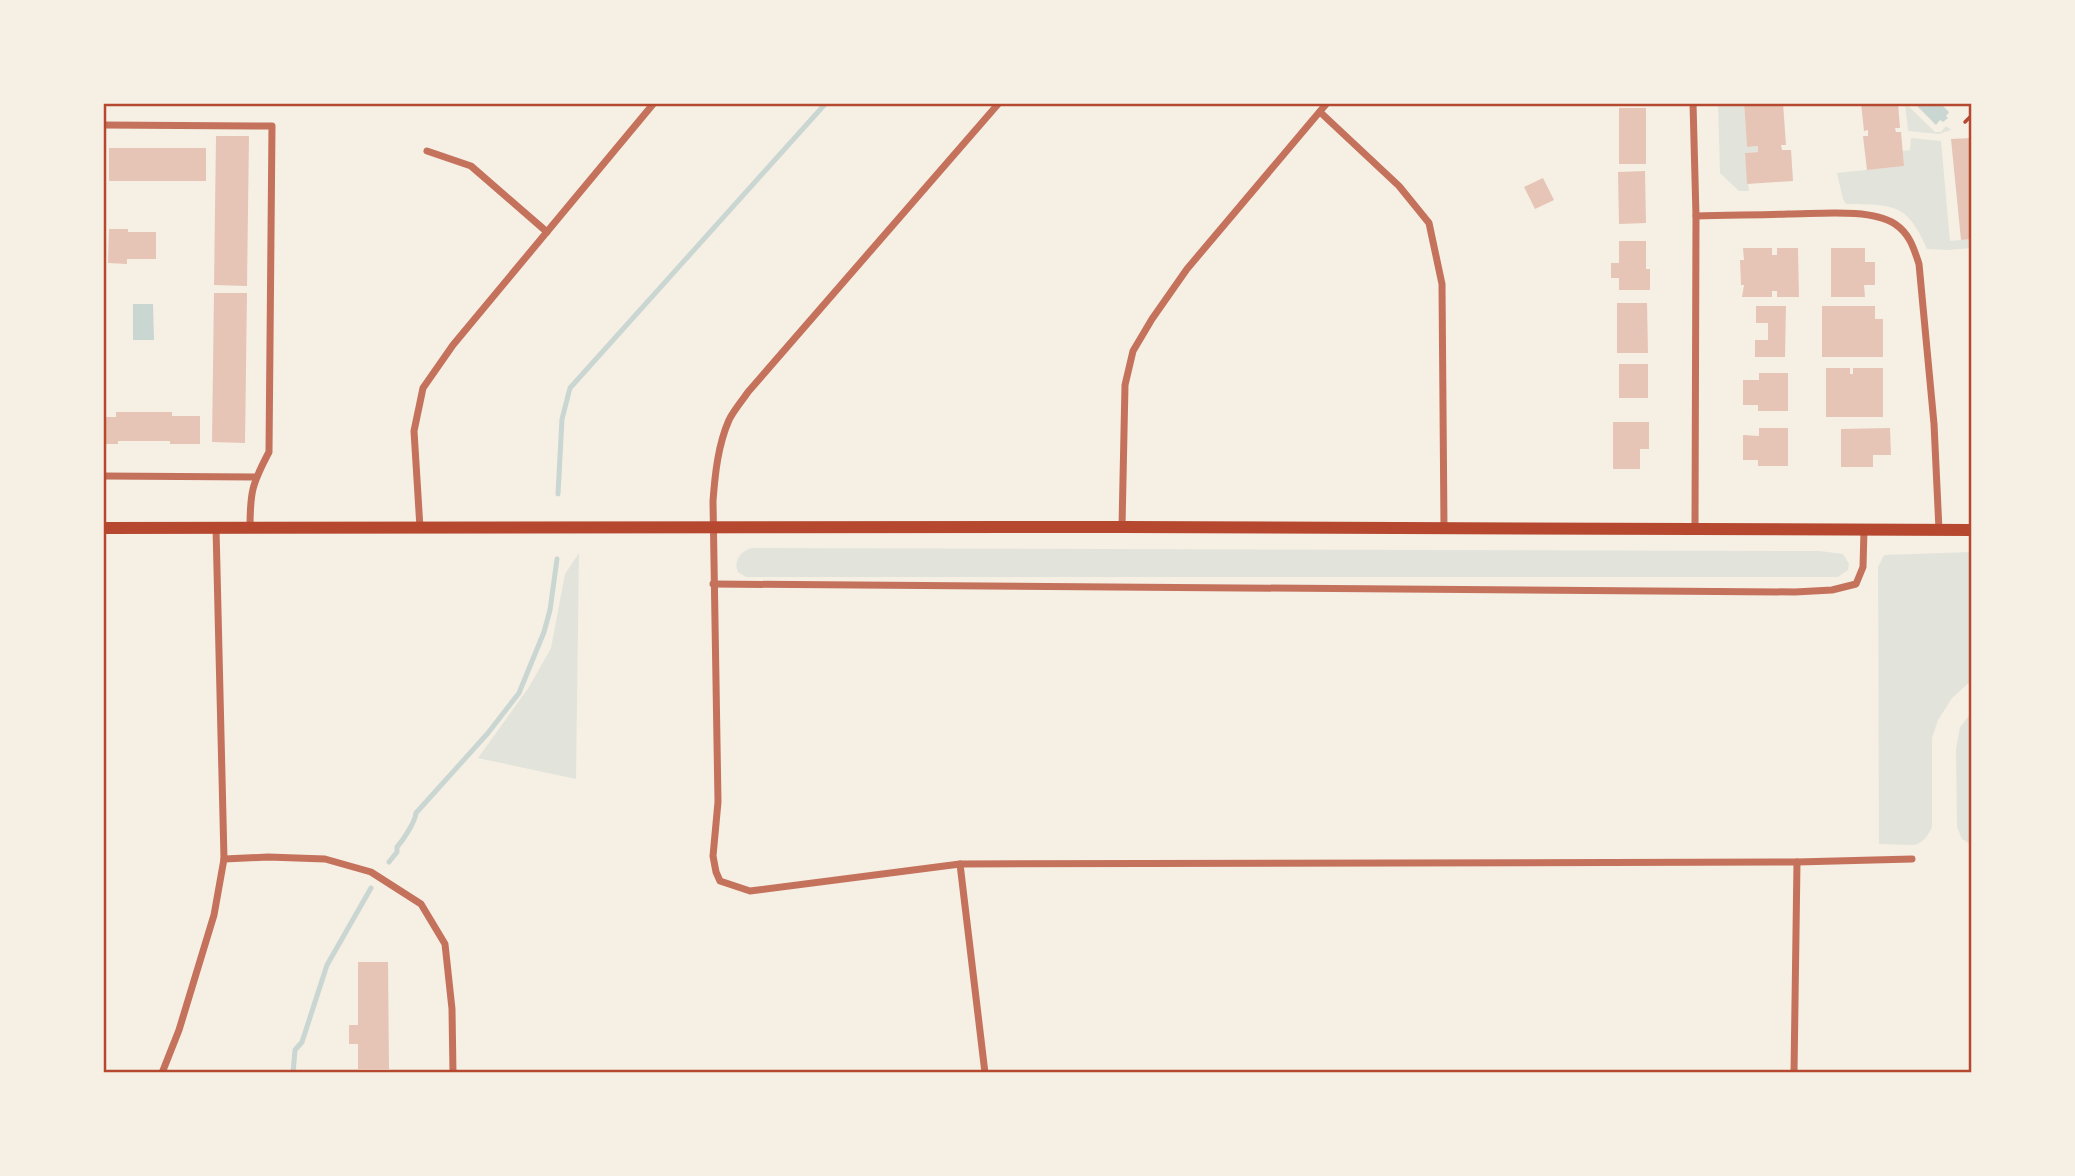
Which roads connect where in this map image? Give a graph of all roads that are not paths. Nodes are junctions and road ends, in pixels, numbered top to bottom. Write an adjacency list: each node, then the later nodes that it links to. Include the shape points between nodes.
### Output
1 (653, 103): 9 (street)
2 (999, 103): 17 (street, via 730,418 715,473)
3 (1327, 103): 5 (street)
4 (1693, 103): 8 (street)
5 (1320, 112): 12 (street, via 1187,269 1133,351 1125,386); 18 (street, via 1399,186 1429,223 1442,284)
6 (103, 125): 11 (street, via 272,126 269,452)
7 (427, 151): 9 (street, via 471,166)
8 (1696, 216): 19 (street); 21 (street, via 1865,215 1884,218 1911,241 1919,264)
9 (547, 232): 16 (street, via 423,388 414,432)
10 (103, 476): 11 (street)
11 (255, 477): 15 (street)
12 (1122, 527): 17 (main road); 18 (main road)
13 (103, 528): 14 (main road)
14 (216, 528): 15 (main road); 24 (street)
15 (250, 528): 16 (main road)
16 (420, 528): 17 (main road)
17 (713, 528): 23 (street)
18 (1444, 528): 19 (main road)
19 (1695, 529): 20 (main road)
20 (1864, 530): 21 (main road); 23 (street, via 1863,567 1856,584 1795,592)
21 (1939, 530): 22 (main road)
22 (1972, 530)
23 (713, 584): 27 (street, via 718,802 713,856 720,881 750,891)
24 (225, 859): 28 (street, via 214,915); 29 (street, via 325,859 371,872 421,904 445,944)
25 (1912, 859): 26 (street)
26 (1797, 862): 27 (street); 31 (street)
27 (960, 864): 30 (street)
28 (162, 1073)
29 (453, 1073)
30 (985, 1073)
31 (1794, 1073)

